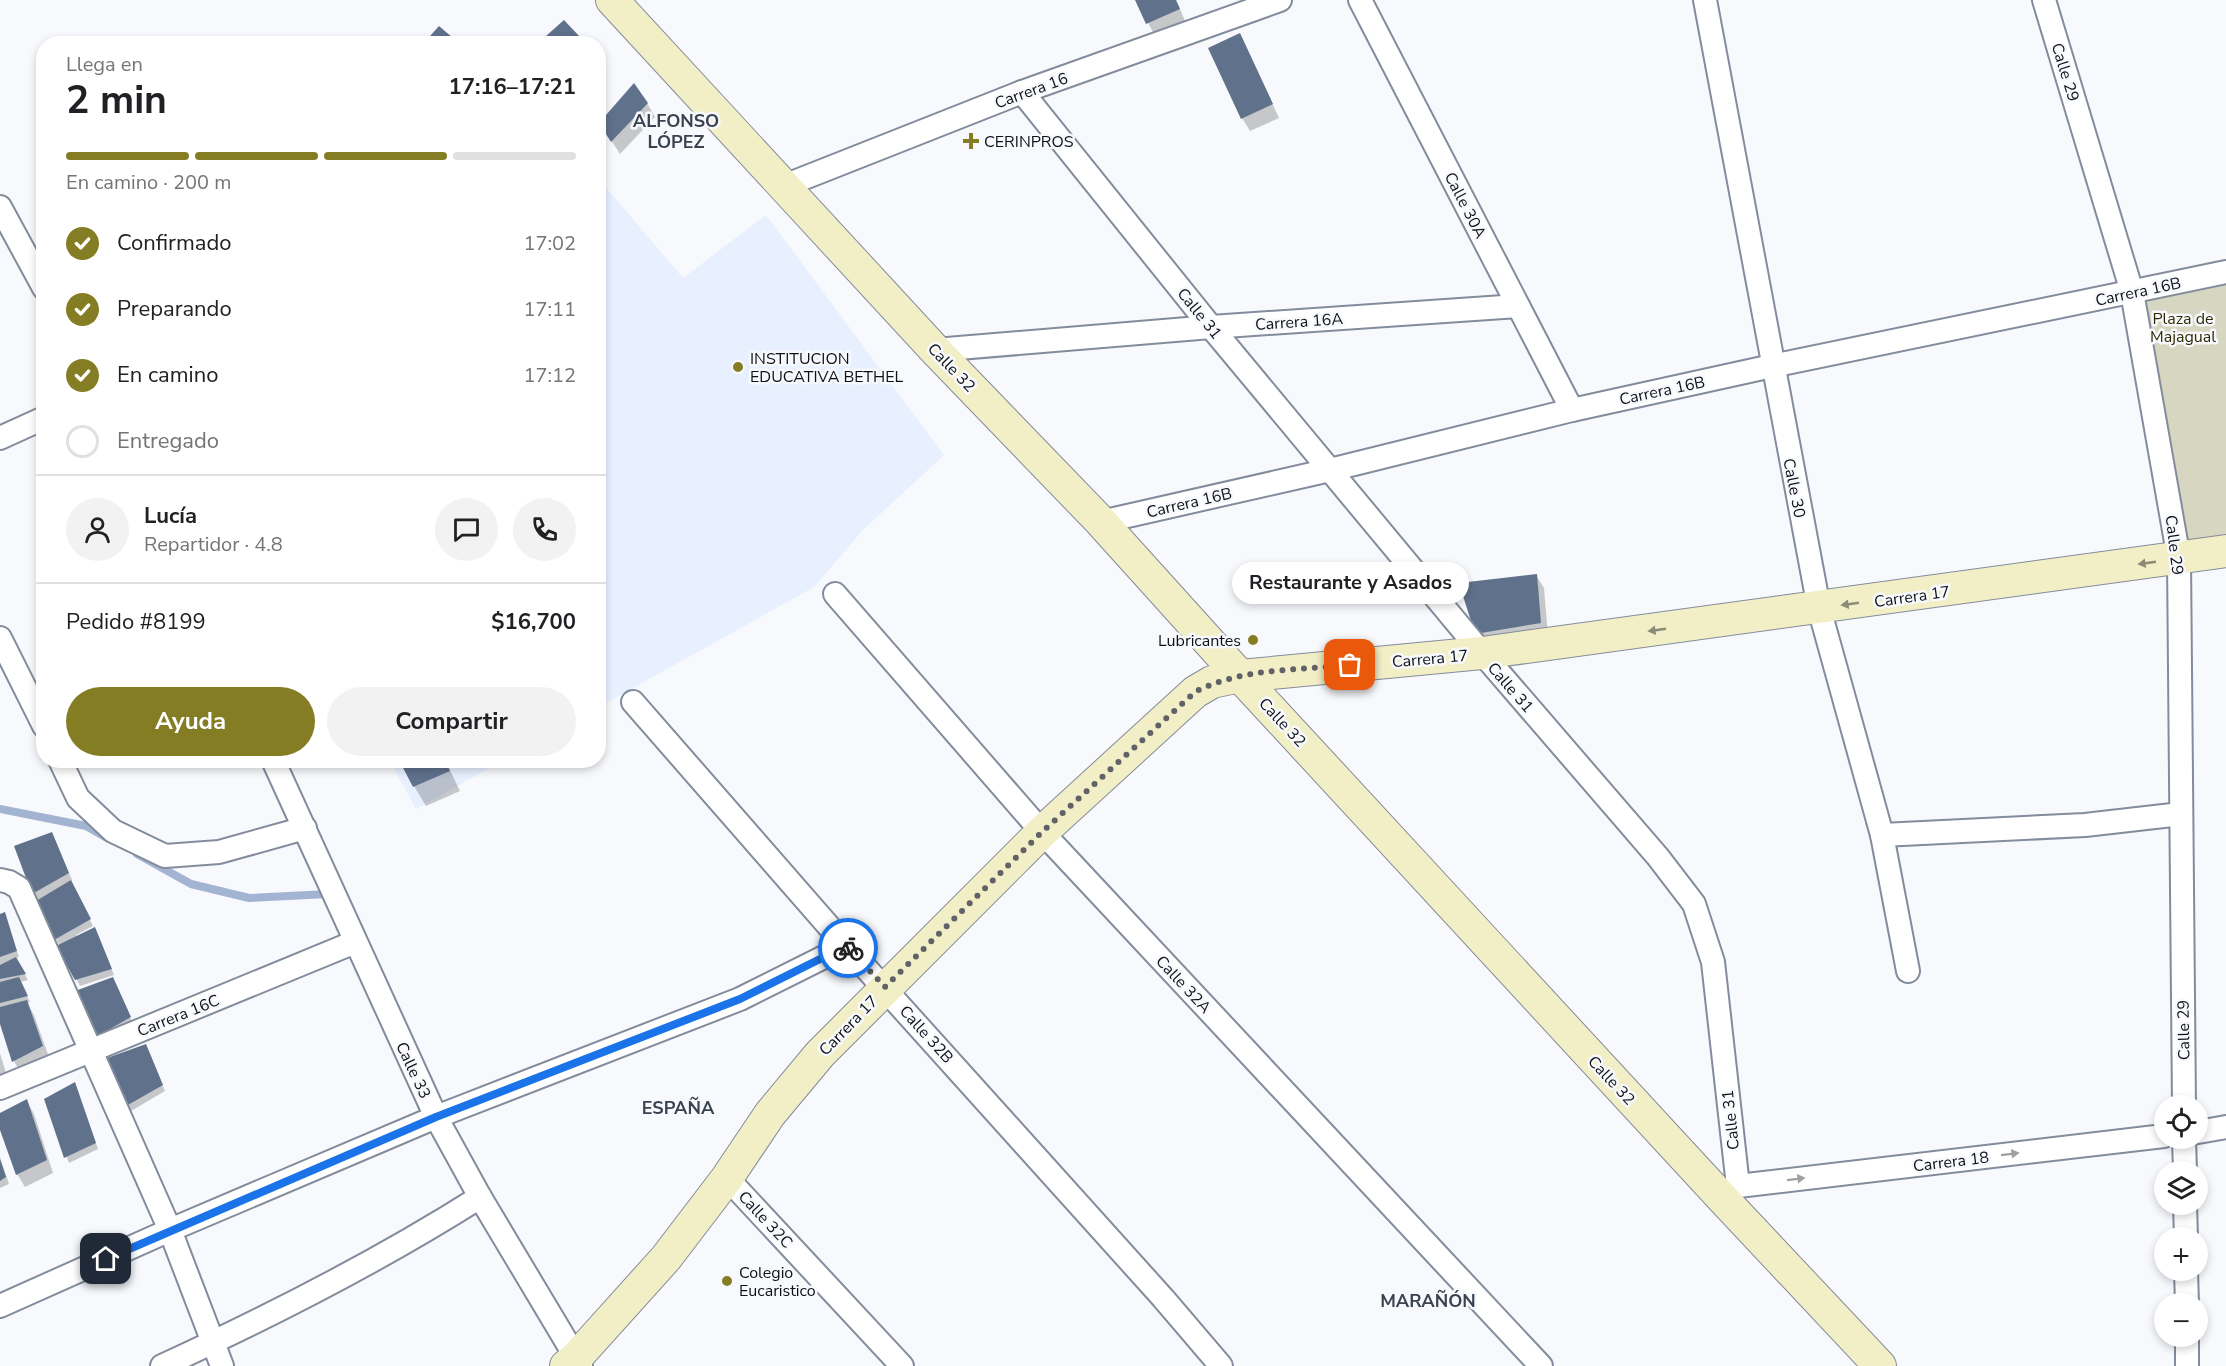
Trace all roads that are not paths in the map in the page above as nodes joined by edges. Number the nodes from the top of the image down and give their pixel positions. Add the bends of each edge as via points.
1 (612, 0) edge
2 (1281, 0) edge
3 (1360, 0) edge
4 (1705, 0) edge
5 (2044, 0) edge
6 (1022, 92) junction
7 (784, 186) junction
8 (0, 207) edge
9 (2226, 272) edge
10 (36, 273) edge
11 (2132, 292) junction
12 (1518, 306) junction
13 (1211, 327) junction
14 (935, 350) junction
15 (1772, 366) junction
16 (1572, 410) junction
17 (36, 422) edge
18 (0, 438) edge
19 (1330, 470) junction
20 (1101, 522) junction
21 (2226, 551) edge
22 (2179, 559) junction
23 (835, 594) dead end
24 (1819, 608) junction
25 (0, 638) edge
26 (1482, 653) junction
27 (1240, 676) junction
28 (10, 680) edge
29 (633, 702) dead end
30 (36, 715) edge
31 (64, 768) edge
32 (277, 768) edge
33 (2181, 814) junction
34 (305, 828) junction
35 (1042, 832) junction
36 (1882, 835) junction
37 (5, 881) edge
38 (355, 942) junction
39 (846, 946) junction
40 (1908, 971) dead end
41 (885, 987) junction
42 (90, 1051) junction
43 (0, 1088) edge
44 (2184, 1095) edge
45 (436, 1117) junction
46 (2226, 1127) edge
47 (2208, 1130) edge
48 (2154, 1137) edge
49 (727, 1178) junction
50 (1730, 1193) junction
51 (480, 1197) junction
52 (170, 1230) junction
53 (0, 1306) edge
54 (213, 1342) junction
55 (2187, 1347) edge
56 (574, 1363) edge
57 (162, 1366) edge
58 (222, 1366) edge
59 (902, 1366) edge
60 (1221, 1366) edge
61 (1541, 1366) edge
62 (1880, 1366) edge
63 (2187, 1366) edge

1 - 7 main road, Calle 32
2 - 6 street, Carrera 16
3 - 12 street, Calle 30A
4 - 15 street, Calle 30
5 - 11 street, Calle 29
6 - 7 street, Carrera 16
6 - 13 street, Calle 31
7 - 14 main road, Calle 32
8 - 10 street
9 - 11 street, Carrera 16B
11 - 15 street, Carrera 16B
11 - 22 street, Calle 29
12 - 13 street, Carrera 16A
12 - 16 street, Calle 30A
13 - 14 street, Carrera 16A
13 - 19 street, Calle 31
14 - 20 main road, Calle 32
15 - 16 street, Carrera 16B
15 - 24 street, Calle 30
16 - 19 street, Carrera 16B
17 - 18 street
19 - 20 street, Carrera 16B
19 - 26 street, Calle 31
20 - 27 main road, Calle 32
21 - 22 main road, Carrera 17
22 -> 24 main road, Carrera 17
22 - 33 street, Calle 29
23 - 35 street, Calle 32A
24 -> 26 main road, Carrera 17
24 - 36 street, Calle 30
25 - 28 street
26 - 27 main road, Carrera 17
26 - 50 street, Calle 31 via 1694,904 1713,962
27 - 35 main road, Carrera 17 via 1212,682 1195,692
27 - 50 main road, Calle 32
28 - 30 street
29 - 39 street, Calle 32B
31 - 34 street via 78,798 113,831 165,856 219,852
32 - 34 street, Calle 33
33 - 36 street via 2085,825
33 - 44 street, Calle 29
34 - 38 street, Calle 33
35 - 41 main road, Carrera 17
35 - 61 street, Calle 32A
36 - 40 street, Calle 30
37 - 42 street via 20,888
38 - 42 street, Carrera 16C
38 - 45 street, Calle 33
39 - 41 street, Calle 32B
39 - 45 street via 740,999
41 - 49 main road, Carrera 17 via 820,1054 770,1114
41 - 60 street, Calle 32B
42 - 43 street, Carrera 16C
42 - 52 street
45 - 51 street, Calle 33
45 - 52 street
46 - 47 street
50 -> 48 street, Carrera 18
49 - 56 main road, Carrera 17 via 666,1258
49 - 59 street, Calle 32C
50 - 62 main road, Calle 32
51 - 54 street via 416,1238
51 - 56 street, Calle 33
52 - 53 street
52 - 54 street
54 - 57 street
54 - 58 street
55 - 63 street

